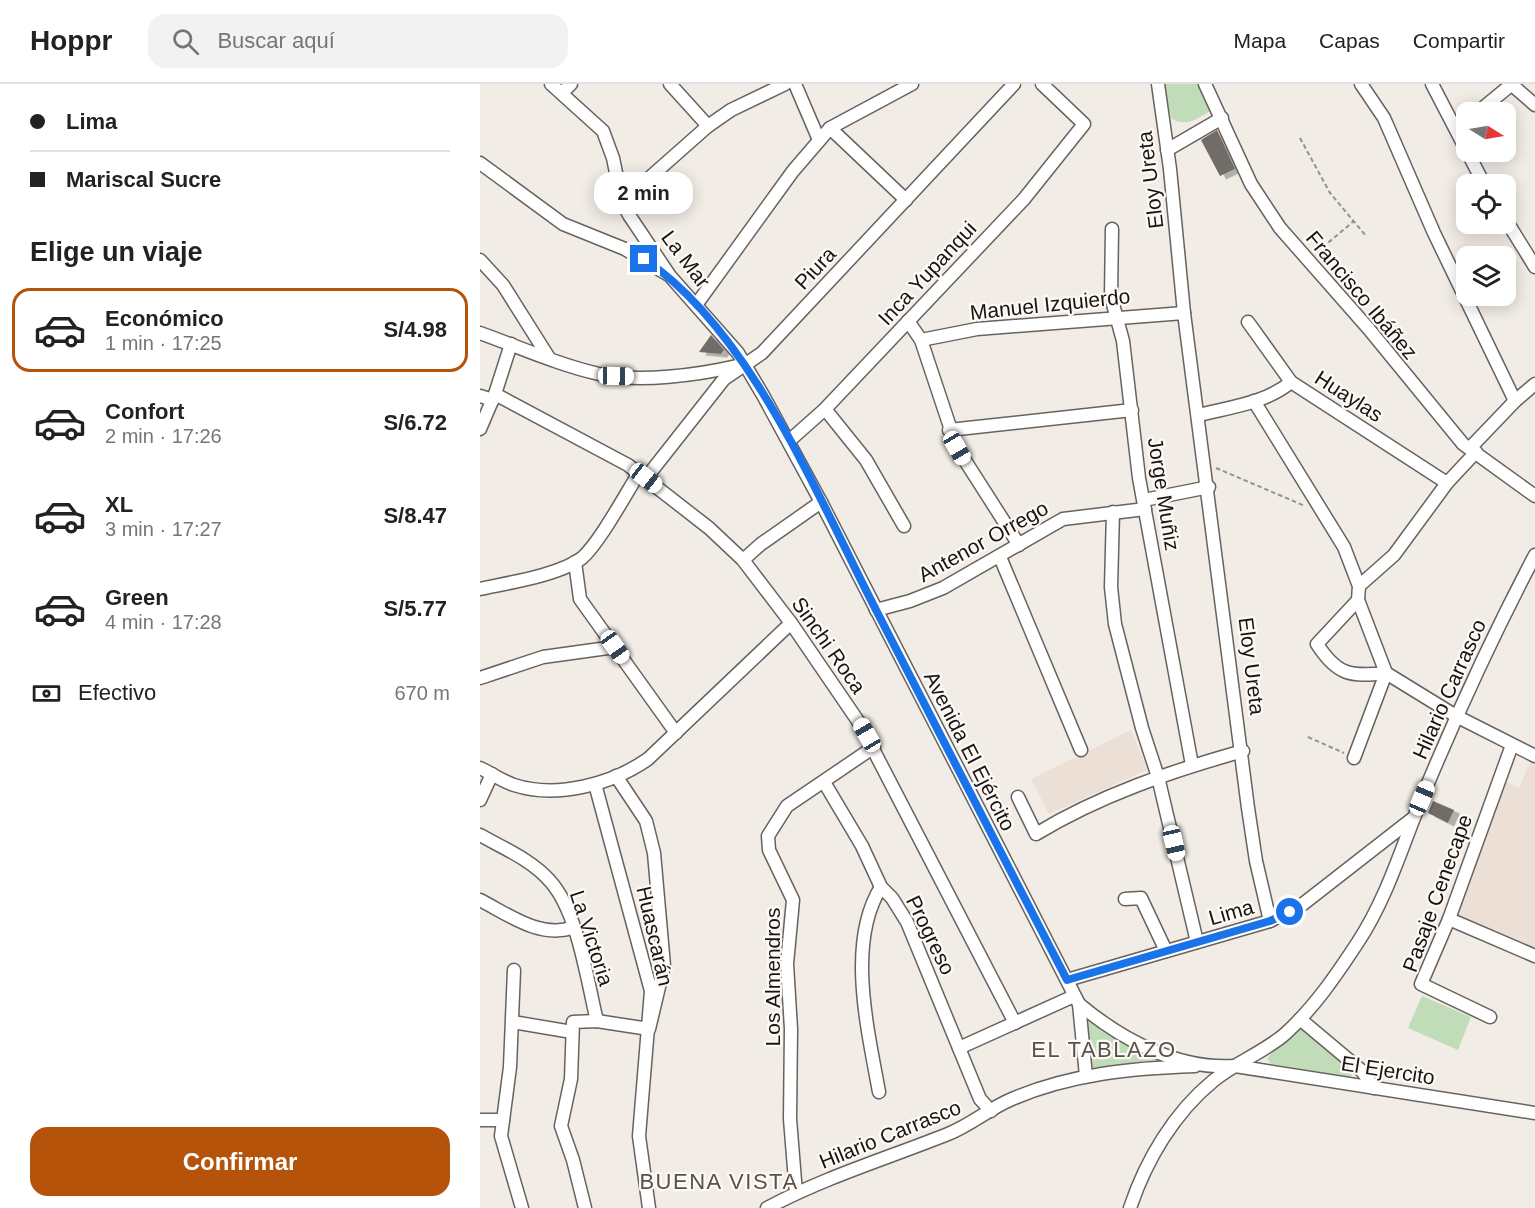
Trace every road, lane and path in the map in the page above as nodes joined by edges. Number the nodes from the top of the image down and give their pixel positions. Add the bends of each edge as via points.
1 (551, 84) edge
2 (670, 84) edge
3 (785, 84) edge
4 (795, 84) edge
5 (912, 84) edge
6 (1014, 84) edge
7 (1042, 84) edge
8 (1158, 84) edge
9 (1205, 84) edge
10 (1361, 84) edge
11 (1432, 84) edge
12 (1512, 84) edge
13 (566, 89) edge
14 (1490, 102) edge
15 (1535, 105) edge
16 (1222, 118) junction
17 (1454, 125) joint
18 (708, 126) junction
19 (830, 128) junction
20 (1300, 138) dead end
21 (819, 140) junction
22 (1167, 150) junction
23 (480, 163) edge
24 (1479, 174) edge
25 (906, 200) junction
26 (622, 202) junction
27 (1354, 221) junction
28 (1112, 229) dead end
29 (1515, 234) edge
30 (1366, 237) dead end
31 (480, 260) edge
32 (1308, 261) junction
33 (1535, 267) edge
34 (670, 276) junction
35 (696, 305) junction
36 (1184, 313) junction
37 (1116, 318) junction
38 (908, 321) junction
39 (1248, 322) dead end
40 (480, 333) edge
41 (921, 340) junction
42 (511, 344) junction
43 (549, 358) junction
44 (744, 364) junction
45 (1291, 382) junction
46 (1535, 384) edge
47 (480, 396) edge
48 (494, 397) junction
49 (1515, 400) junction
50 (1254, 401) junction
51 (825, 409) junction
52 (1132, 410) junction
53 (1199, 415) junction
54 (480, 429) edge
55 (949, 430) junction
56 (789, 441) junction
57 (1473, 450) junction
58 (1205, 463) junction
59 (642, 476) junction
60 (1447, 483) junction
61 (1209, 487) junction
62 (1535, 496) edge
63 (821, 502) junction
64 (1144, 504) junction
65 (1307, 507) dead end
66 (1113, 512) junction
67 (904, 526) dead end
68 (1019, 545) junction
69 (1535, 555) edge
70 (1000, 557) junction
71 (743, 560) junction
72 (575, 562) junction
73 (1359, 586) junction
74 (480, 589) edge
75 (1358, 600) junction
76 (876, 610) junction
77 (791, 623) junction
78 (615, 647) junction
79 (1386, 673) junction
80 (480, 678) edge
81 (1456, 716) junction
82 (676, 733) junction
83 (1308, 737) dead end
84 (1512, 745) junction
85 (874, 747) junction
86 (1081, 750) dead end
87 (1243, 751) junction
88 (1535, 756) edge
89 (1354, 758) joint
90 (1192, 765) junction
91 (480, 768) edge
92 (492, 774) junction
93 (616, 776) junction
94 (1158, 777) junction
95 (824, 782) junction
96 (595, 784) junction
97 (1018, 797) dead end
98 (480, 800) edge
99 (1413, 818) junction
100 (480, 835) edge
101 (881, 887) junction
102 (1125, 899) dead end
103 (480, 900) edge
104 (1449, 919) junction
105 (1270, 921) junction
106 (572, 928) junction
107 (1197, 942) junction
108 (1166, 951) junction
109 (1535, 956) edge
110 (514, 970) dead end
111 (1067, 980) junction
112 (1077, 1000) junction
113 (1490, 1017) dead end
114 (1300, 1019) junction
115 (597, 1021) junction
116 (513, 1022) junction
117 (1014, 1023) junction
118 (573, 1027) junction
119 (649, 1029) junction
120 (959, 1048) junction
121 (1202, 1066) junction
122 (1235, 1066) junction
123 (1086, 1076) junction
124 (1374, 1088) junction
125 (879, 1092) dead end
126 (991, 1111) junction
127 (1535, 1113) edge
128 (480, 1120) edge
129 (503, 1120) junction
130 (796, 1193) junction
131 (522, 1208) edge
132 (585, 1208) edge
133 (649, 1208) edge
134 (767, 1208) edge
135 (1130, 1208) edge

1 - 13 street, La Mar
2 - 18 street
3 - 18 street via 731,110
4 - 21 street
5 - 19 street
6 - 25 street, Piura
7 - 38 street, Inca Yupanqui via 1084,124 1024,199
8 - 22 street, Eloy Ureta
9 - 16 street, Francisco Ibáñez
10 - 49 street via 1384,118 1434,233
11 - 17 street
12 - 14 street
12 - 15 street
13 - 26 street, La Mar via 603,131
16 - 22 street
16 - 32 street, Francisco Ibáñez via 1251,184
17 - 24 street
18 - 26 street
19 - 21 street
19 - 25 street
20 - 27 path via 1330,193
21 - 35 street
22 - 36 street, Eloy Ureta
23 - 34 street via 563,224 625,249
25 - 44 street, Piura via 762,353
26 - 34 street, La Mar
27 - 30 path
27 - 32 path
28 - 37 street, Jorge Muñiz via 1112,297
29 - 33 street
31 - 43 street via 503,285
32 - 57 street, Francisco Ibáñez via 1463,444
34 - 35 street, La Mar
35 - 44 street, La Mar
36 - 37 street, Manuel Izquierdo
36 - 53 street, Eloy Ureta
37 - 41 street, Manuel Izquierdo via 977,329
37 - 52 street, Jorge Muñiz
38 - 41 street
38 - 51 street, Inca Yupanqui
39 - 45 street, Huaylas
40 - 42 street
41 - 55 street
42 - 43 street
42 - 48 street
43 - 44 street via 616,376 711,372
44 - 56 street, Avenida El Ejército
44 - 59 street, Piura via 724,378
45 - 50 street via 1279,392
45 - 60 street, Huaylas
46 - 49 street
47 - 48 street, Sinchi Roca
48 - 54 street
48 - 59 street, Sinchi Roca via 611,455
49 - 57 street
50 - 53 street
50 - 73 street via 1325,514
51 - 56 street, Inca Yupanqui
51 - 67 street via 866,459
52 - 55 street
52 - 64 street, Jorge Muñiz
53 - 58 street, Eloy Ureta
55 - 68 street via 973,476
56 - 63 street, Avenida El Ejército
57 - 60 street
57 - 62 street, Francisco Ibáñez
58 - 61 street, Eloy Ureta
58 - 65 path
59 - 71 street, Sinchi Roca
59 - 72 street, Piura via 591,547
60 - 73 street via 1394,555
61 - 64 street, Antenor Orrego
61 - 87 street, Eloy Ureta
63 - 71 street
63 - 76 street, Avenida El Ejército
64 - 66 street, Antenor Orrego
64 - 90 street, Jorge Muñiz
66 - 68 street, Antenor Orrego via 1063,519
66 - 94 street via 1111,587 1115,624
68 - 70 street, Antenor Orrego
69 - 81 street, Hilario Carrasco
70 - 76 street, Antenor Orrego via 943,588
70 - 86 street
71 - 77 street, Sinchi Roca
72 - 74 street, Piura
72 - 78 street via 580,599
73 - 75 street
75 - 79 street
75 - 79 street via 1317,644 1338,669 1362,676
76 - 111 street, Avenida El Ejército
77 - 82 street
77 - 85 street, Sinchi Roca
78 - 80 street via 543,657
78 - 82 street
79 - 81 street
79 - 89 street
81 - 84 street
81 - 99 street, Hilario Carrasco
82 - 93 street via 632,771
83 - 89 path
84 - 88 street
84 - 104 street, Pasaje Cenecape
85 - 95 street, Los Almendros
85 - 117 street, Sinchi Roca
87 - 90 street
87 - 105 street, Eloy Ureta via 1256,861
90 - 94 street
91 - 92 street
92 - 96 street via 530,788 555,790
92 - 98 street
93 - 96 street
93 - 119 street via 646,821 654,853 664,966
94 - 97 street via 1036,834
94 - 107 street
95 - 101 street, Progreso
95 - 130 street, Los Almendros via 788,806 768,836 769,850 793,900 787,964 790,1119
96 - 119 street, Huascarán via 651,991
99 - 105 street, Lima via 1303,904
99 - 114 street, Hilario Carrasco via 1388,885 1360,939
100 - 106 street, La Victoria via 525,861 551,882
101 - 120 street, Progreso via 907,922
101 - 125 street via 871,903 864,940 865,1013
102 - 108 street via 1141,898
103 - 106 street via 531,926 551,932
104 - 109 street
104 - 113 street, Pasaje Cenecape via 1421,984
105 - 107 street, Lima
106 - 115 street, La Victoria
107 - 108 street, Lima
108 - 111 street, Lima
110 - 116 street
111 - 112 street, Avenida El Ejército
112 - 117 street
112 - 121 street, Avenida El Ejército via 1103,1023 1134,1042
112 - 123 street
114 - 122 street, Hilario Carrasco via 1264,1050
114 - 124 street via 1362,1071
115 - 118 street
115 - 119 street
116 - 118 street
116 - 129 street
117 - 120 street
118 - 132 street via 571,1079 561,1126
119 - 133 street, Huascarán via 639,1136
120 - 126 street, Progreso via 980,1099
121 - 122 street, Avenida El Ejército
121 - 123 street, Hilario Carrasco
122 - 124 street, El Ejercito
122 - 135 street, Hilario Carrasco via 1214,1080 1175,1121 1147,1164
123 - 126 street, Hilario Carrasco via 1028,1093
124 - 127 street, El Ejercito
126 - 130 street, Hilario Carrasco via 951,1133
128 - 129 street
129 - 131 street via 503,1150
130 - 134 street, Hilario Carrasco

